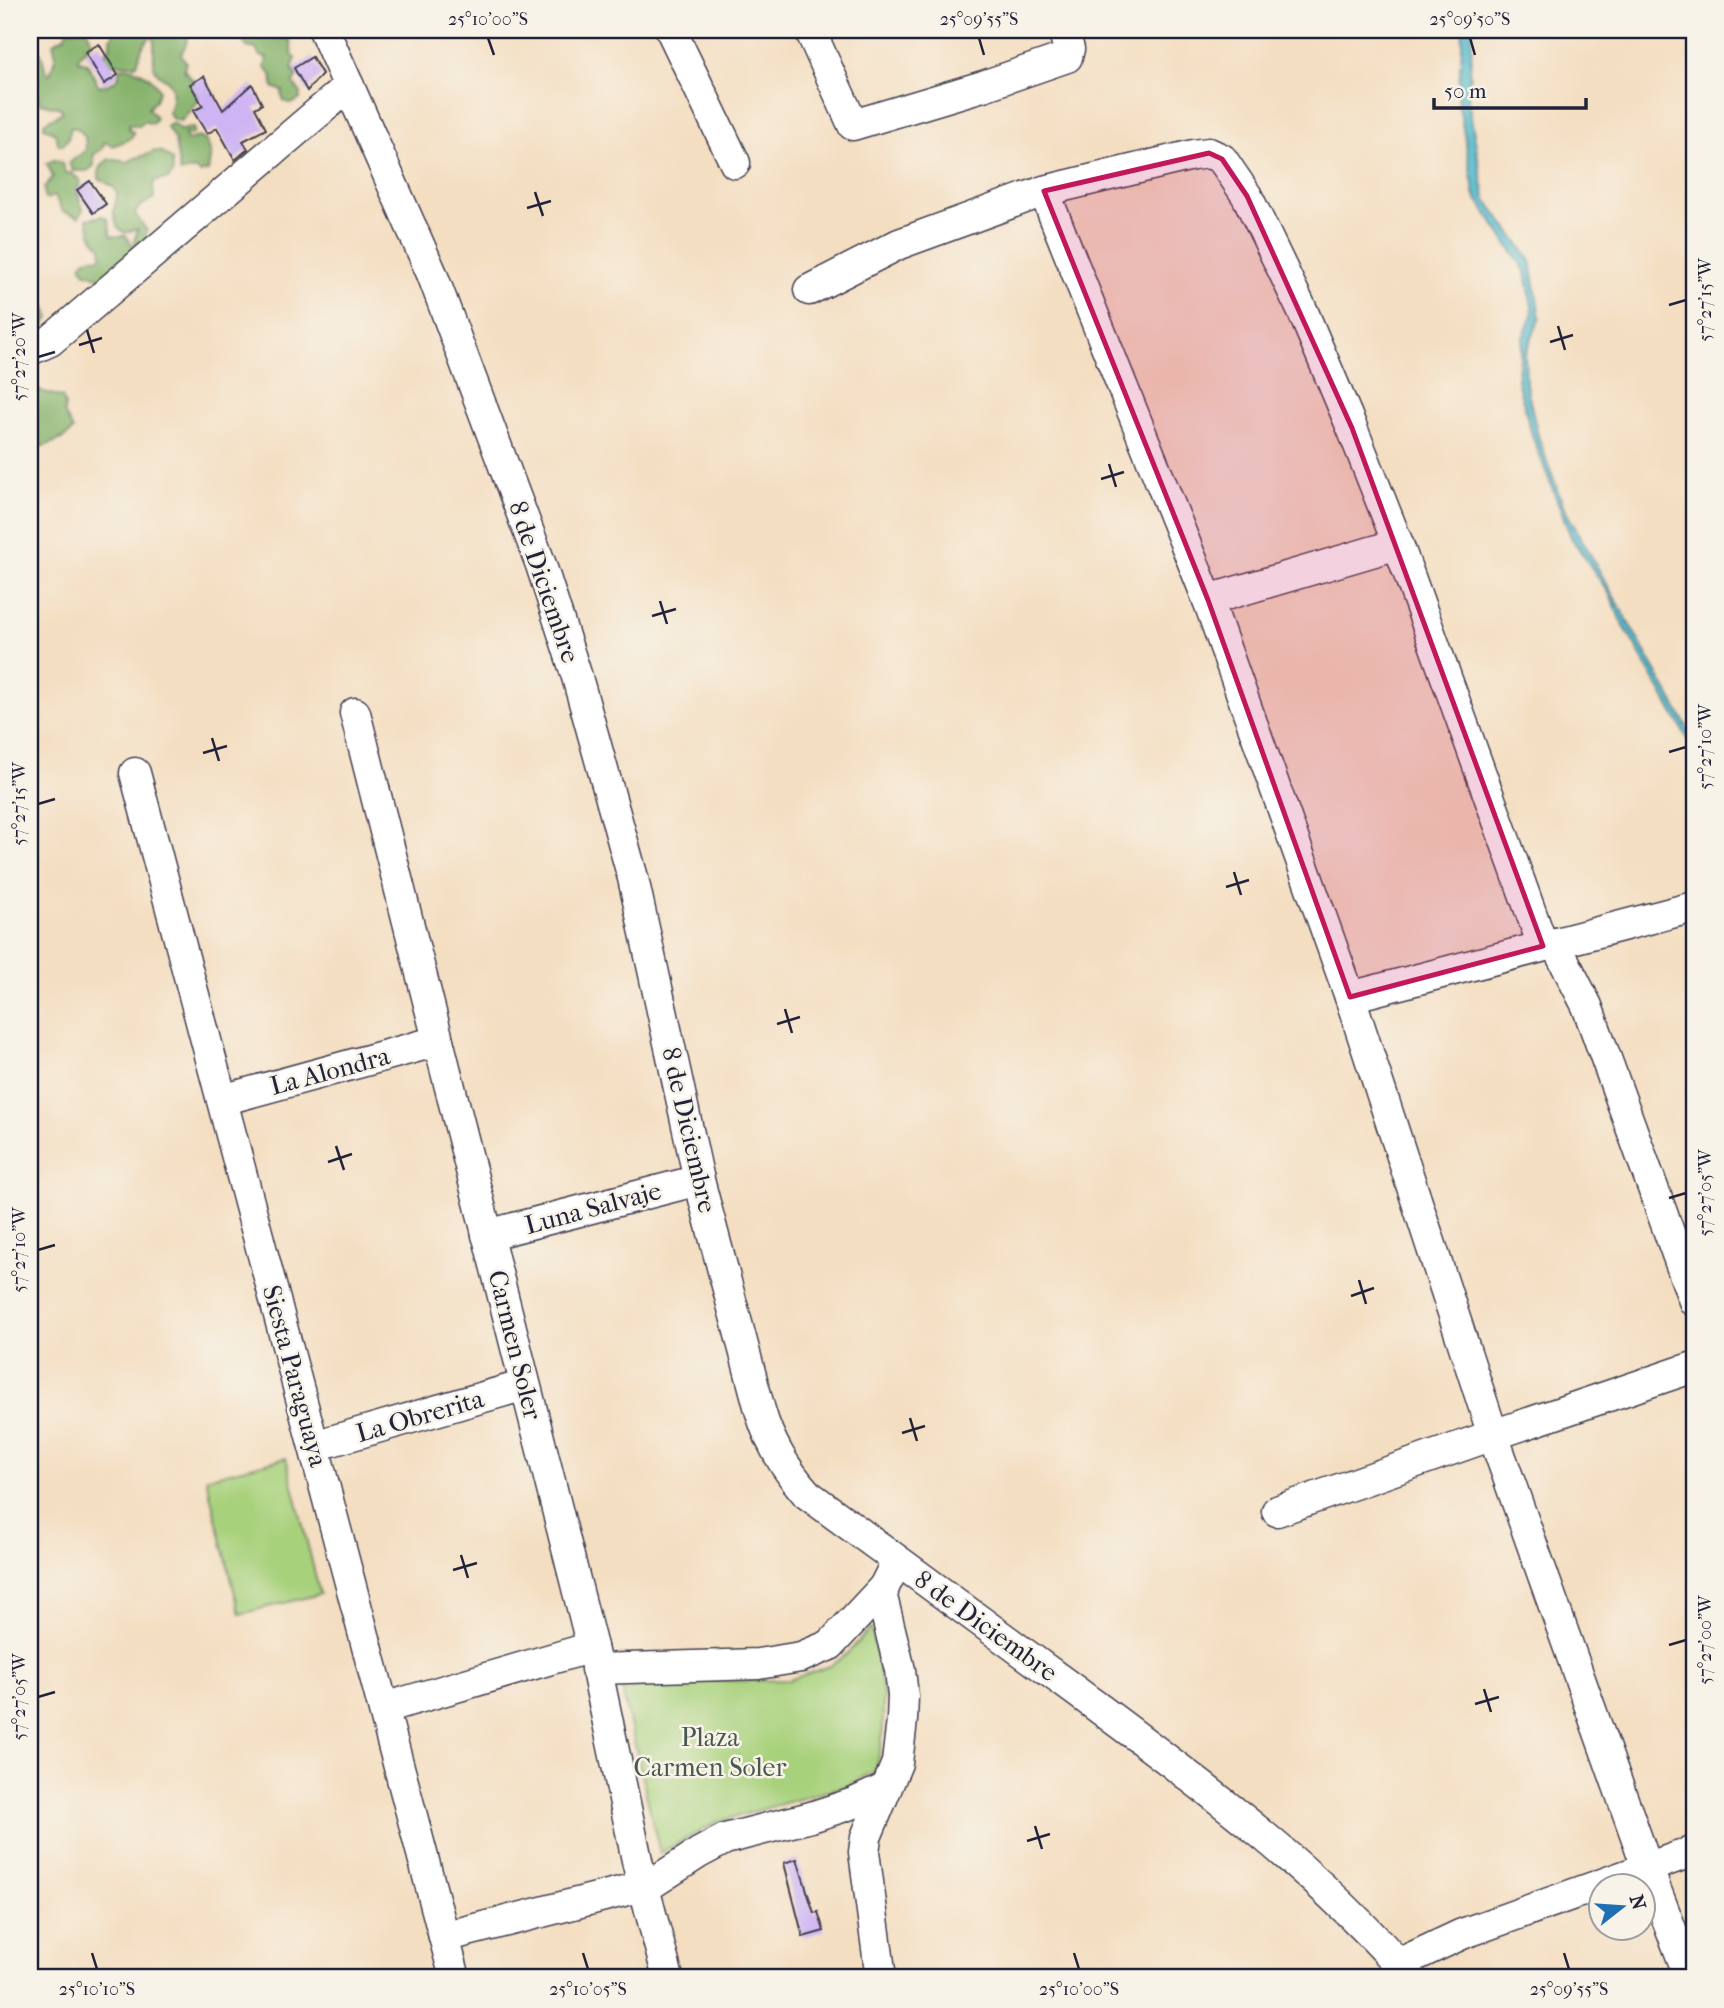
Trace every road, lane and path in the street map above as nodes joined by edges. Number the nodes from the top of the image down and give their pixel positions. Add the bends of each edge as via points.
1 (324, 30) edge
2 (671, 30) edge
3 (810, 30) edge
4 (1063, 30) edge
5 (349, 86) junction
6 (734, 163) dead end
7 (1044, 191) junction
8 (809, 290) dead end
9 (30, 350) edge
10 (1398, 544) junction
11 (1208, 600) junction
12 (355, 713) dead end
13 (135, 773) dead end
14 (1694, 907) edge
15 (1549, 945) junction
16 (1350, 997) junction
17 (438, 1041) junction
18 (222, 1100) junction
19 (699, 1180) junction
20 (487, 1236) junction
21 (1694, 1301) edge
22 (1694, 1367) edge
23 (525, 1385) junction
24 (1493, 1434) junction
25 (314, 1446) junction
26 (1277, 1511) dead end
27 (890, 1574) junction
28 (594, 1658) junction
29 (384, 1708) junction
30 (886, 1788) junction
31 (1694, 1851) edge
32 (1647, 1867) junction
33 (644, 1886) junction
34 (444, 1937) junction
35 (1405, 1971) edge
36 (456, 1978) edge
37 (668, 1978) edge
38 (881, 1978) edge
39 (1690, 1978) edge

1 - 5 street, 8 de Diciembre
2 - 6 street
3 - 4 street via 853,125 1066,57 1069,49
5 - 9 street via 50,341
5 - 19 street, 8 de Diciembre via 462,350 577,677 633,878
7 - 8 street via 899,244
7 - 10 street via 1193,155 1209,153 1222,159 1247,196 1303,312
7 - 11 street
10 - 11 street
10 - 15 street
11 - 16 street
12 - 17 street, Carmen Soler
13 - 18 street, Siesta Paraguaya
14 - 15 street
15 - 16 street
15 - 21 street via 1587,1006
16 - 24 street
17 - 18 street, La Alondra
17 - 20 street, Carmen Soler
18 - 25 street, Siesta Paraguaya
19 - 20 street, Luna Salvaje
19 - 27 street, 8 de Diciembre via 766,1432 792,1476
20 - 23 street, Carmen Soler
22 - 24 street
23 - 25 street, La Obrerita
23 - 28 street, Carmen Soler
24 - 26 street
24 - 32 street
25 - 29 street, Siesta Paraguaya
27 - 28 street via 830,1645 801,1657 758,1664
27 - 30 street via 883,1606 903,1696 897,1763
27 - 35 street, 8 de Diciembre via 1153,1748 1328,1892
28 - 29 street
28 - 33 street, Carmen Soler
29 - 34 street, Siesta Paraguaya
30 - 33 street via 822,1813 725,1839
30 - 38 street via 864,1852
31 - 32 street
32 - 35 street via 1462,1934
32 - 39 street
33 - 34 street
33 - 37 street, Carmen Soler
34 - 36 street, Siesta Paraguaya

